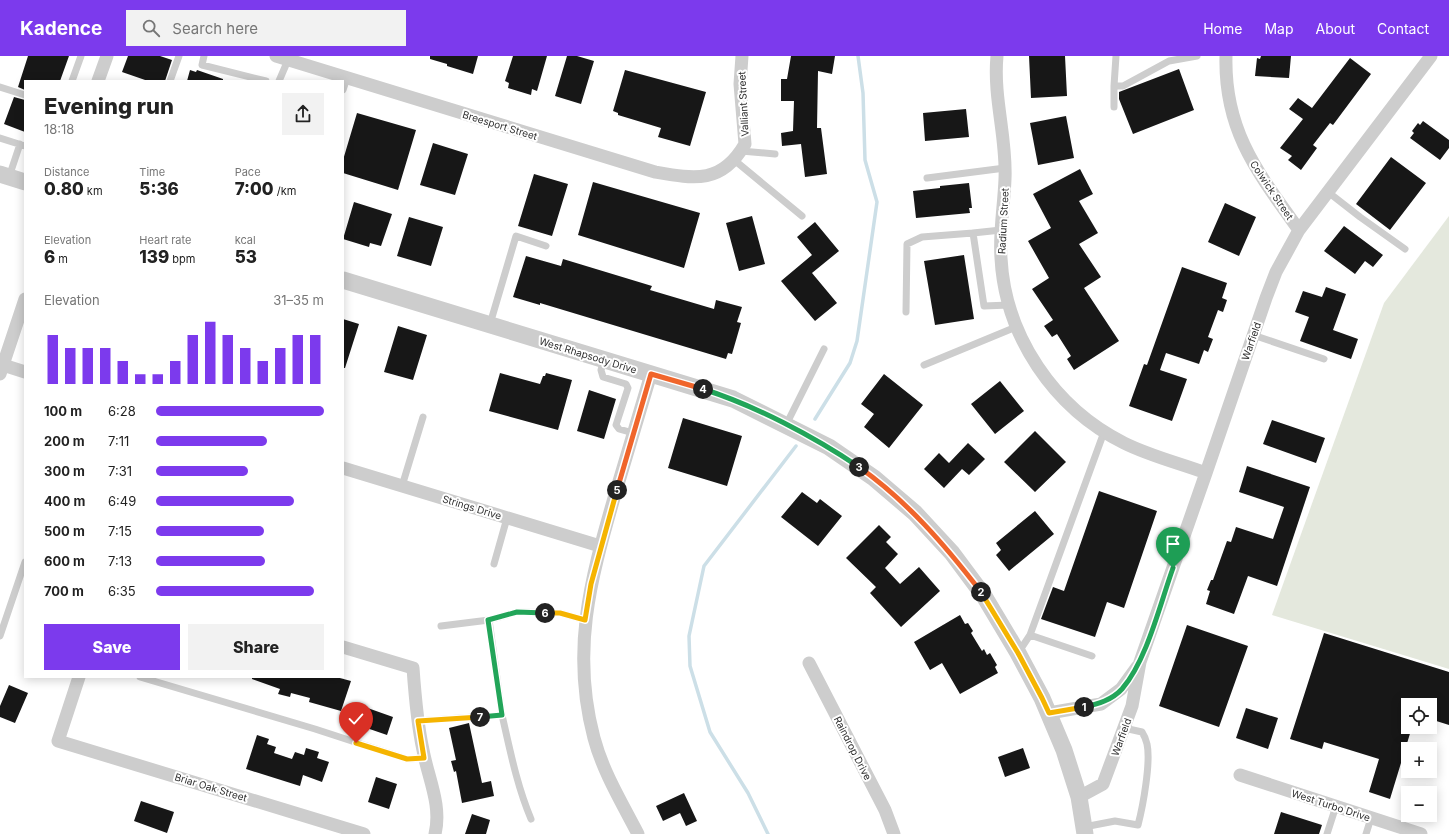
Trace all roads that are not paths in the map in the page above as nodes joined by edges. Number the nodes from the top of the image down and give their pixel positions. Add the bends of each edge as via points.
1 (81, 56) edge
2 (107, 56) edge
3 (179, 56) edge
4 (204, 56) edge
5 (741, 56) edge
6 (997, 56) edge
7 (1116, 56) edge
8 (1197, 56) edge
9 (1226, 56) edge
10 (1431, 56) edge
11 (282, 58) edge
12 (72, 80) edge
13 (98, 80) edge
14 (170, 80) edge
15 (262, 80) edge
16 (279, 80) edge
17 (335, 80) edge
18 (345, 84) edge
19 (1114, 86) junction
20 (0, 87) edge
21 (24, 95) edge
22 (1114, 107) dead end
23 (0, 138) edge
24 (23, 145) edge
25 (775, 154) dead end
26 (733, 160) junction
27 (1005, 168) junction
28 (11, 178) edge
29 (927, 178) dead end
30 (1328, 192) junction
31 (802, 216) dead end
32 (1001, 230) junction
33 (1299, 230) junction
34 (973, 232) junction
35 (546, 246) dead end
36 (1405, 249) dead end
37 (344, 280) edge
38 (24, 302) edge
39 (1008, 305) junction
40 (906, 312) dead end
41 (490, 324) junction
42 (1016, 326) junction
43 (1253, 334) junction
44 (824, 349) dead end
45 (1324, 359) dead end
46 (604, 360) junction
47 (924, 365) dead end
48 (2, 370) edge
49 (24, 372) edge
50 (651, 374) junction
51 (423, 417) dead end
52 (786, 425) junction
53 (1104, 432) junction
54 (633, 433) junction
55 (344, 468) edge
56 (1206, 473) junction
57 (402, 486) junction
58 (507, 518) junction
59 (600, 546) junction
60 (494, 564) dead end
61 (24, 565) edge
62 (488, 620) junction
63 (585, 620) junction
64 (441, 626) dead end
65 (1030, 635) junction
66 (0, 636) edge
67 (344, 647) edge
68 (1018, 653) junction
69 (1092, 656) dead end
70 (1140, 662) junction
71 (809, 663) dead end
72 (79, 678) edge
73 (143, 678) edge
74 (1049, 713) junction
75 (502, 715) junction
76 (418, 721) junction
77 (1124, 728) junction
78 (424, 758) junction
79 (1240, 775) dead end
80 (1079, 797) junction
81 (1336, 806) junction
82 (1371, 818) junction
83 (531, 819) dead end
84 (1084, 831) edge
85 (364, 834) edge
86 (434, 834) edge
87 (638, 834) edge
88 (894, 834) edge
89 (1327, 834) edge
90 (1366, 834) edge
91 (1421, 834) edge

1 - 12 lane
2 - 13 street
3 - 14 lane
4 - 15 lane via 202,65
5 - 26 street, Valliant Street via 740,84 745,144
6 - 27 street, Radium Street via 996,91
7 - 19 lane
8 - 19 lane via 1169,61 1123,86
9 - 33 street, Colwick Street via 1228,94 1240,137 1260,175
10 - 30 street, Warfield
11 - 16 lane
11 - 17 street, Breesport Street
18 - 26 street, Breesport Street via 656,172 692,177 705,176
19 - 22 lane
20 - 21 lane
23 - 24 lane
24 - 28 lane
25 - 26 lane
26 - 31 lane
27 - 29 lane
27 - 32 street, Radium Street
30 - 33 street, Warfield
30 - 36 lane
32 - 34 lane
32 - 39 street, Radium Street via 1001,259
33 - 43 street, Warfield via 1276,272
34 - 39 lane via 984,306
34 - 40 lane via 922,236 907,244
35 - 41 lane via 516,236
37 - 41 street, West Rhapsody Drive
38 - 48 street
39 - 42 street, Radium Street
41 - 46 street, West Rhapsody Drive
42 - 47 lane
42 - 53 street, Radium Street via 1026,348 1052,386 1067,403
43 - 45 lane
43 - 56 street, Warfield
44 - 52 lane
46 - 50 street, West Rhapsody Drive
46 - 54 lane via 601,370 603,377 626,384 628,388 616,425 619,429
48 - 49 street
50 - 52 street, West Rhapsody Drive via 734,399
50 - 54 street
51 - 57 lane
52 - 68 street, West Rhapsody Drive via 829,447 874,478 915,513 952,553 984,596
53 - 56 street, Radium Street via 1146,452
53 - 65 lane
54 - 59 street
55 - 57 street, Strings Drive
56 - 70 street, Warfield
57 - 58 street, Strings Drive
58 - 59 street, Strings Drive
58 - 60 lane
59 - 63 street
61 - 66 lane
62 - 63 lane via 517,612 560,613
62 - 64 lane
62 - 75 lane
63 - 87 street via 583,675 594,739 604,769
65 - 68 lane
65 - 69 lane
67 - 76 street via 413,668
68 - 74 street, West Rhapsody Drive
70 - 74 street, Warfield via 1121,690 1101,704
70 - 77 street, Warfield via 1132,706
71 - 88 street, Raindrop Drive via 885,810
72 - 85 street, Briar Oak Street via 58,741
73 - 78 lane via 407,759
74 - 80 street, West Rhapsody Drive
75 - 76 lane
75 - 83 lane via 512,761
76 - 78 street
77 - 80 street, Warfield via 1104,784
77 - 84 lane via 1142,732 1147,744 1143,806 1138,825 1115,821
78 - 86 street via 436,803 437,826
79 - 81 street, West Turbo Drive
80 - 84 street, West Rhapsody Drive
81 - 82 street, West Turbo Drive
81 - 89 lane
82 - 90 lane
82 - 91 street, West Turbo Drive

